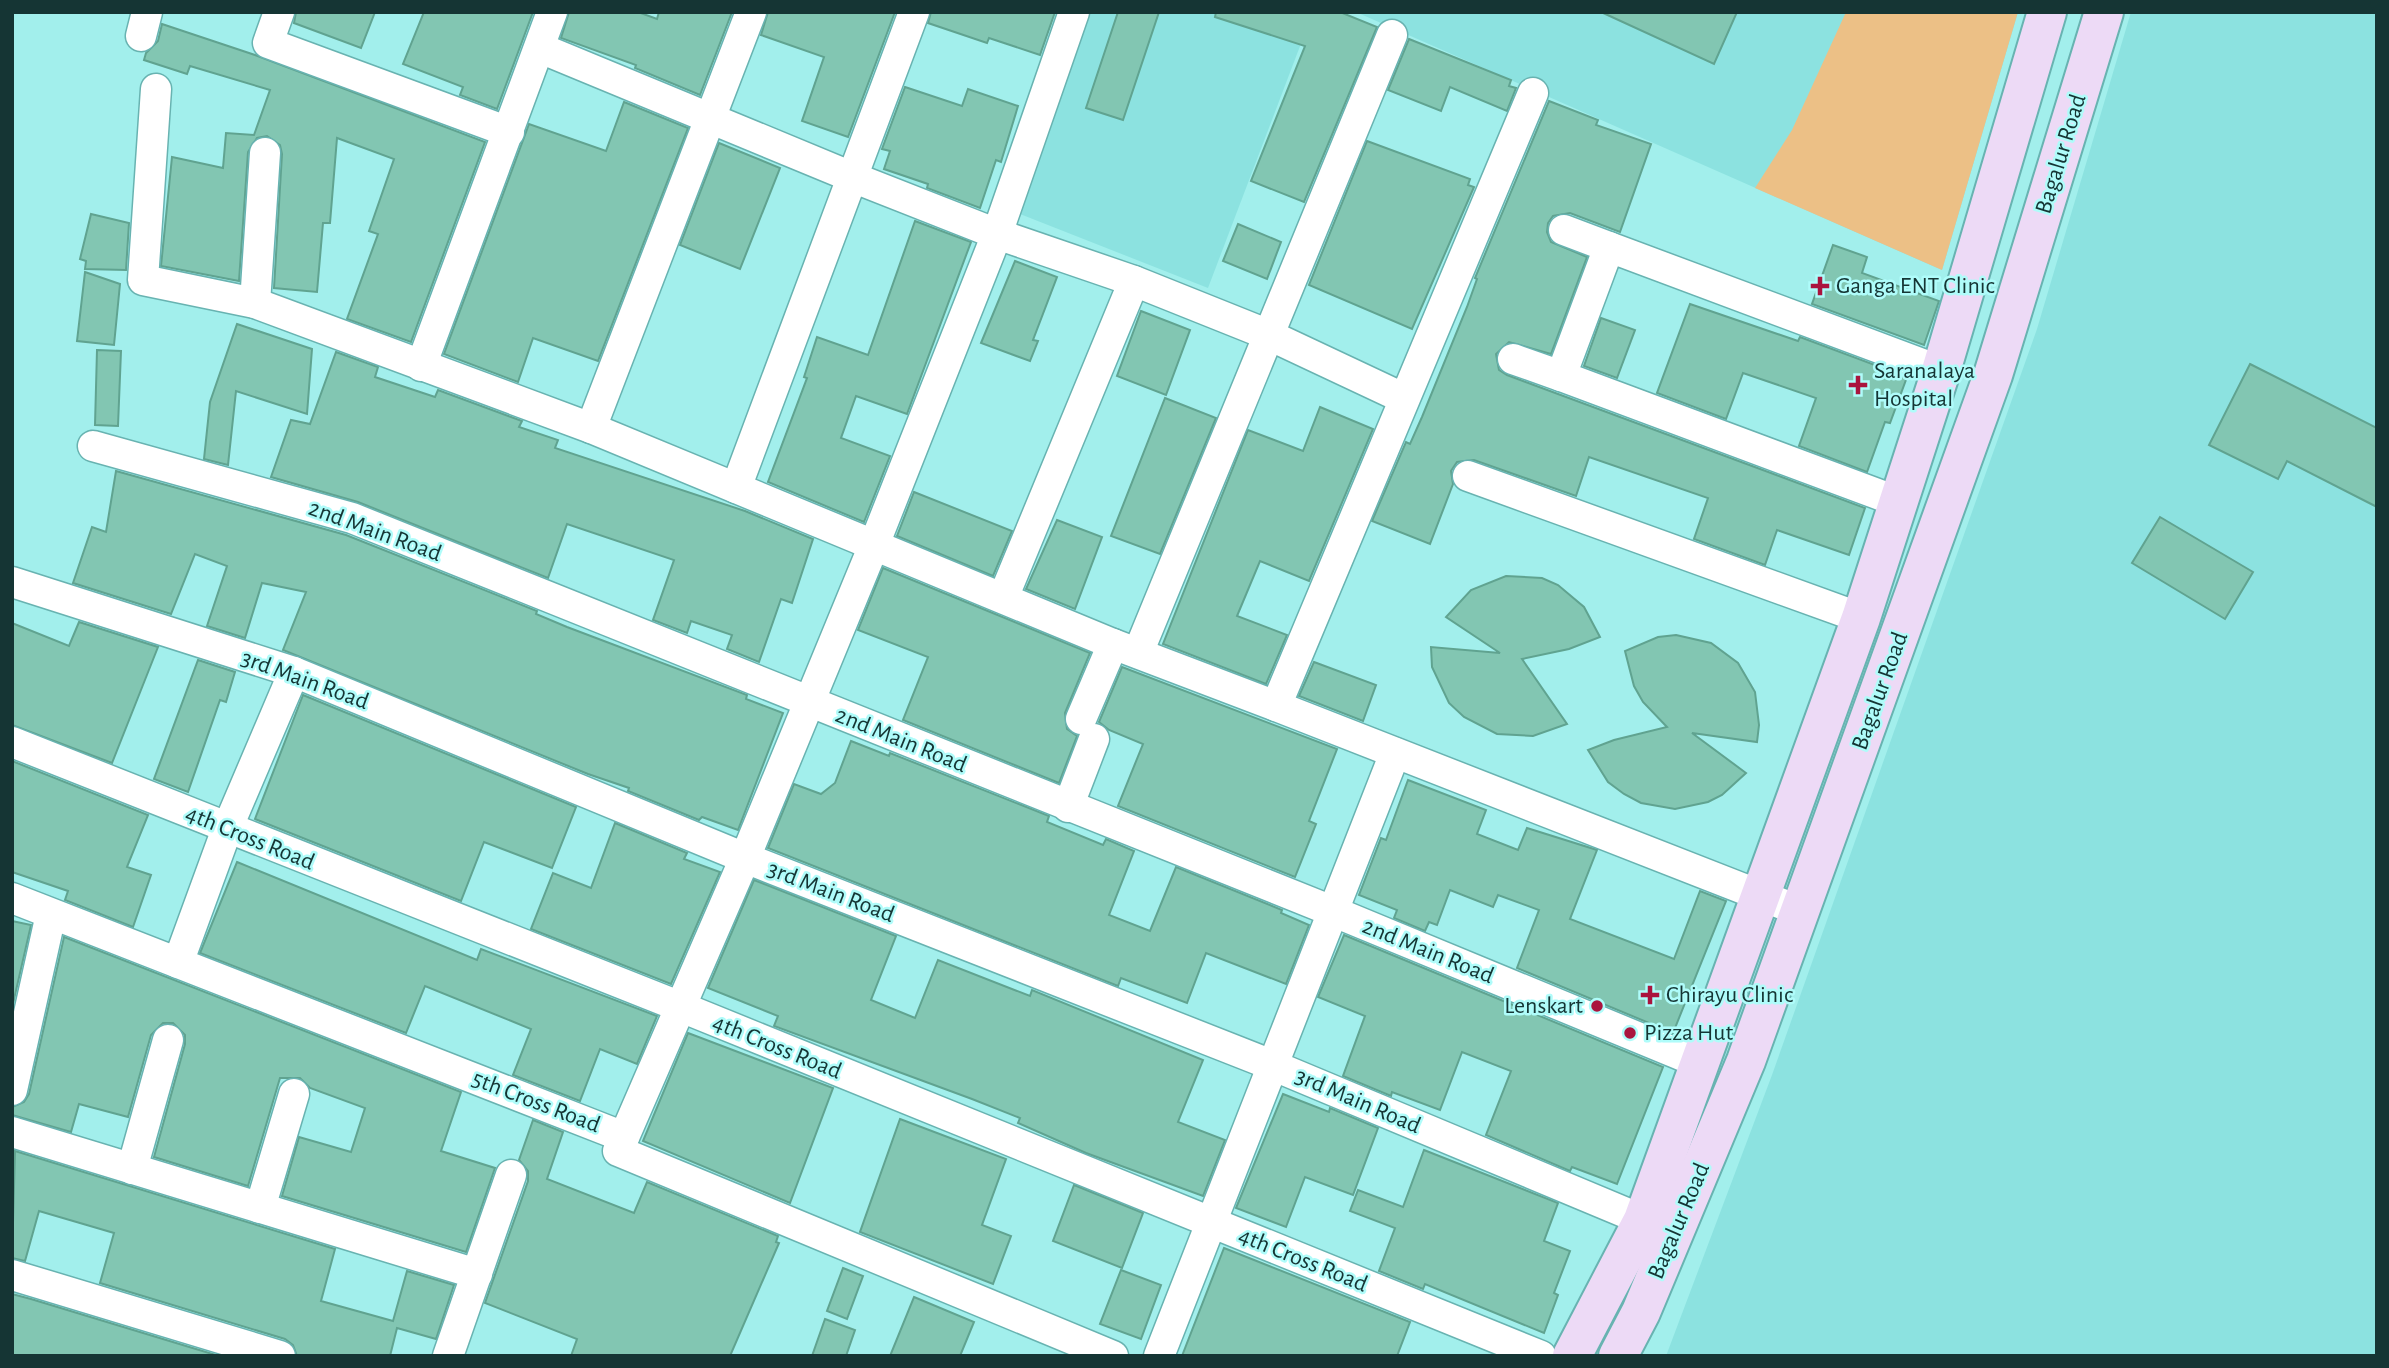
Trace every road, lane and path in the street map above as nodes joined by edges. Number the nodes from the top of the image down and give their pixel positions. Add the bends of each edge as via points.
1 (279, 12) edge
2 (552, 12) edge
3 (751, 12) edge
4 (914, 12) edge
5 (1074, 12) edge
6 (2046, 12) edge
7 (2104, 12) edge
8 (1392, 35) dead end
9 (540, 48) junction
10 (156, 89) dead end
11 (1533, 93) dead end
12 (711, 118) junction
13 (509, 132) junction
14 (265, 153) dead end
15 (852, 177) junction
16 (1564, 230) dead end
17 (997, 234) junction
18 (1609, 247) junction
19 (1134, 281) junction
20 (255, 303) junction
21 (1269, 335) junction
22 (1513, 359) dead end
23 (421, 366) junction
24 (1941, 371) junction
25 (1561, 376) junction
26 (1403, 398) junction
27 (591, 428) junction
28 (93, 446) dead end
29 (1468, 476) dead end
30 (736, 488) junction
31 (1899, 502) junction
32 (874, 545) junction
33 (12, 582) edge
34 (1003, 598) junction
35 (1861, 618) junction
36 (1125, 649) junction
37 (294, 672) junction
38 (808, 702) junction
39 (1276, 706) junction
40 (12, 742) edge
41 (1395, 753) junction
42 (1068, 807) junction
43 (227, 829) junction
44 (745, 858) junction
45 (1760, 896) junction
46 (12, 898) edge
47 (1332, 911) junction
48 (1800, 911) junction
49 (51, 914) junction
50 (178, 962) junction
51 (681, 1007) junction
52 (168, 1040) dead end
53 (1700, 1063) junction
54 (1272, 1065) junction
55 (12, 1090) edge
56 (294, 1094) dead end
57 (12, 1132) edge
58 (624, 1137) junction
59 (132, 1169) junction
60 (510, 1175) dead end
61 (260, 1208) junction
62 (1643, 1220) junction
63 (1211, 1223) junction
64 (12, 1275) edge
65 (477, 1275) junction
66 (280, 1356) edge
67 (448, 1356) edge
68 (1113, 1356) edge
69 (1159, 1356) edge
70 (1541, 1356) edge
71 (1572, 1356) edge
72 (1618, 1356) edge

1 - 13 street via 268,43
2 - 9 street
3 - 12 street
4 - 15 street
5 - 17 street
6 - 24 main road, Bagalur Road
7 - 48 main road, Bagalur Road via 1993,375
8 - 21 street
9 - 12 street
9 - 13 street
10 - 20 street via 142,280
11 - 26 street
12 - 15 street
12 - 27 street
13 - 23 street
14 - 20 street
15 - 17 street
15 - 30 street
16 - 18 street
17 - 19 street
17 - 32 street
18 - 24 street
18 - 25 street
19 - 21 street
19 - 34 street
20 - 23 street
21 - 26 street
21 - 36 street
22 - 25 street
23 - 27 street
24 - 31 main road, Bagalur Road
25 - 31 street
26 - 39 street
27 - 30 street
28 - 38 street, 2nd Main Road via 352,518
29 - 35 street
30 - 32 street
31 - 35 main road, Bagalur Road
32 - 34 street
32 - 38 street
33 - 37 street, 3rd Main Road
34 - 36 street
35 - 45 main road, Bagalur Road
36 - 39 street
36 - 42 street via 1087,729
37 - 43 street
37 - 44 street, 3rd Main Road
38 - 42 street, 2nd Main Road
38 - 44 street
39 - 41 street
40 - 43 street, 4th Cross Road
41 - 45 street
41 - 47 street
42 - 47 street, 2nd Main Road
43 - 50 street
43 - 51 street, 4th Cross Road
44 - 51 street
44 - 54 street, 3rd Main Road
45 - 48 street
45 - 53 main road, Bagalur Road
46 - 49 street, 5th Cross Road
47 - 53 street, 2nd Main Road
47 - 54 street
48 - 72 main road, Bagalur Road via 1746,1061 1641,1312
49 - 50 street, 5th Cross Road
49 - 55 street
50 - 58 street, 5th Cross Road
51 - 58 street
51 - 63 street, 4th Cross Road
52 - 59 street
53 - 62 main road, Bagalur Road
54 - 62 street, 3rd Main Road
54 - 63 street
56 - 61 street
57 - 59 street
58 - 68 street, 5th Cross Road via 618,1152
59 - 61 street
60 - 65 street
61 - 65 street
62 - 71 main road, Bagalur Road
63 - 69 street
63 - 70 street, 4th Cross Road
64 - 66 street
65 - 67 street

